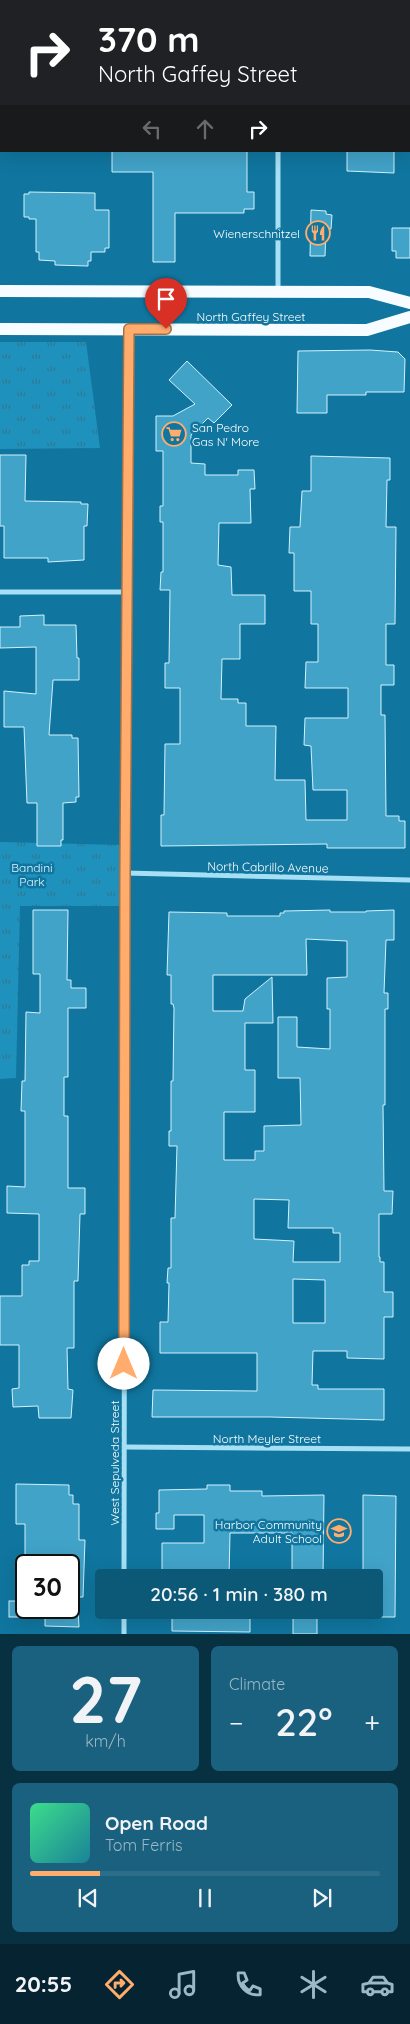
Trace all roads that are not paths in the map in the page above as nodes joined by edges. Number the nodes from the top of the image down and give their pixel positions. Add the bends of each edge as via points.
1 (278, 152) edge
2 (0, 290) edge
3 (278, 291) junction
4 (410, 303) edge
5 (410, 317) edge
6 (0, 328) edge
7 (129, 329) junction
8 (0, 592) edge
9 (127, 592) junction
10 (125, 873) junction
11 (410, 880) edge
12 (124, 1447) junction
13 (410, 1449) edge
14 (124, 1569) edge
15 (124, 1619) edge
16 (124, 1634) edge

1 - 3 street
2 - 3 main road, North Gaffey Street
3 - 4 main road, North Gaffey Street via 369,292
5 - 7 main road, North Gaffey Street via 367,330
6 - 7 main road, North Gaffey Street
7 - 9 street, West Sepulveda Street
8 - 9 street
9 - 10 street, West Sepulveda Street
10 - 11 street, North Cabrillo Avenue
10 - 12 street, West Sepulveda Street
12 - 13 street, North Meyler Street
12 - 14 street, West Sepulveda Street
15 - 16 street

